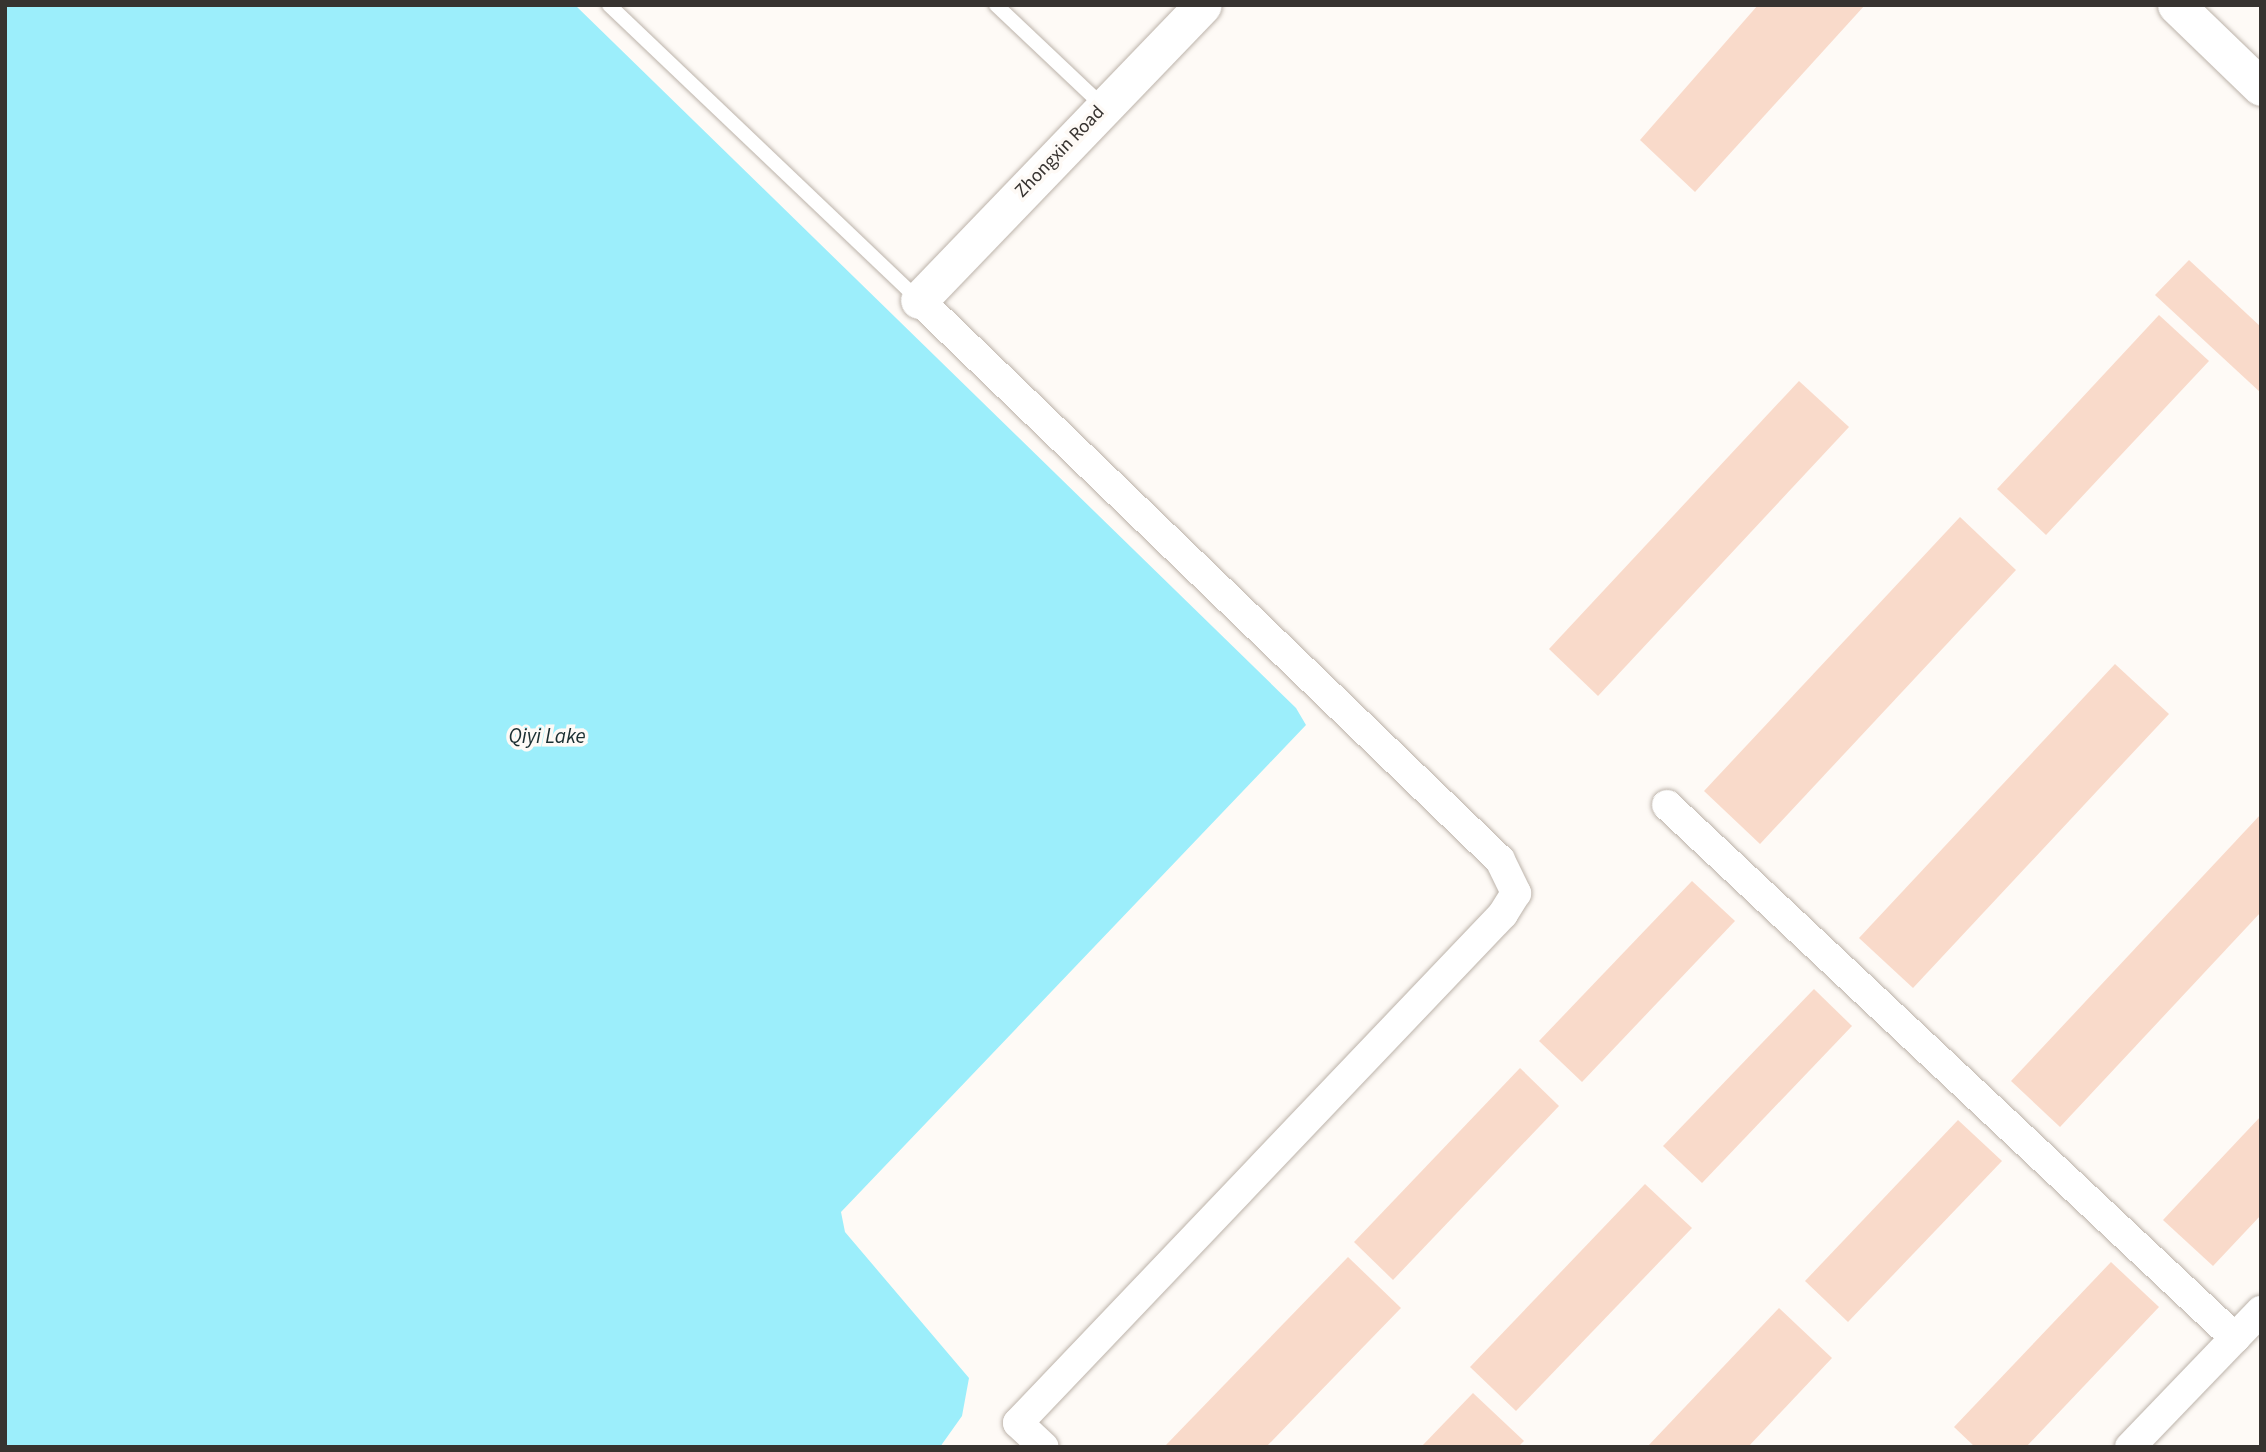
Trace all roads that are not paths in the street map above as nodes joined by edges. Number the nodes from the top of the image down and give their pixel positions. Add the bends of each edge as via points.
1 (608, 5) edge
2 (996, 5) edge
3 (1203, 5) edge
4 (2176, 5) edge
5 (2261, 87) edge
6 (1104, 107) junction
7 (919, 300) junction
8 (1667, 805) dead end
9 (2261, 1311) edge
10 (2235, 1338) junction
11 (1044, 1447) edge
12 (2130, 1447) edge

1 - 7 lane
2 - 6 lane
3 - 6 street, Zhongxin Road
4 - 5 street
6 - 7 street, Zhongxin Road
7 - 11 street via 1500,860 1516,893 1503,915 1018,1423
8 - 10 street
9 - 10 street
10 - 12 street

